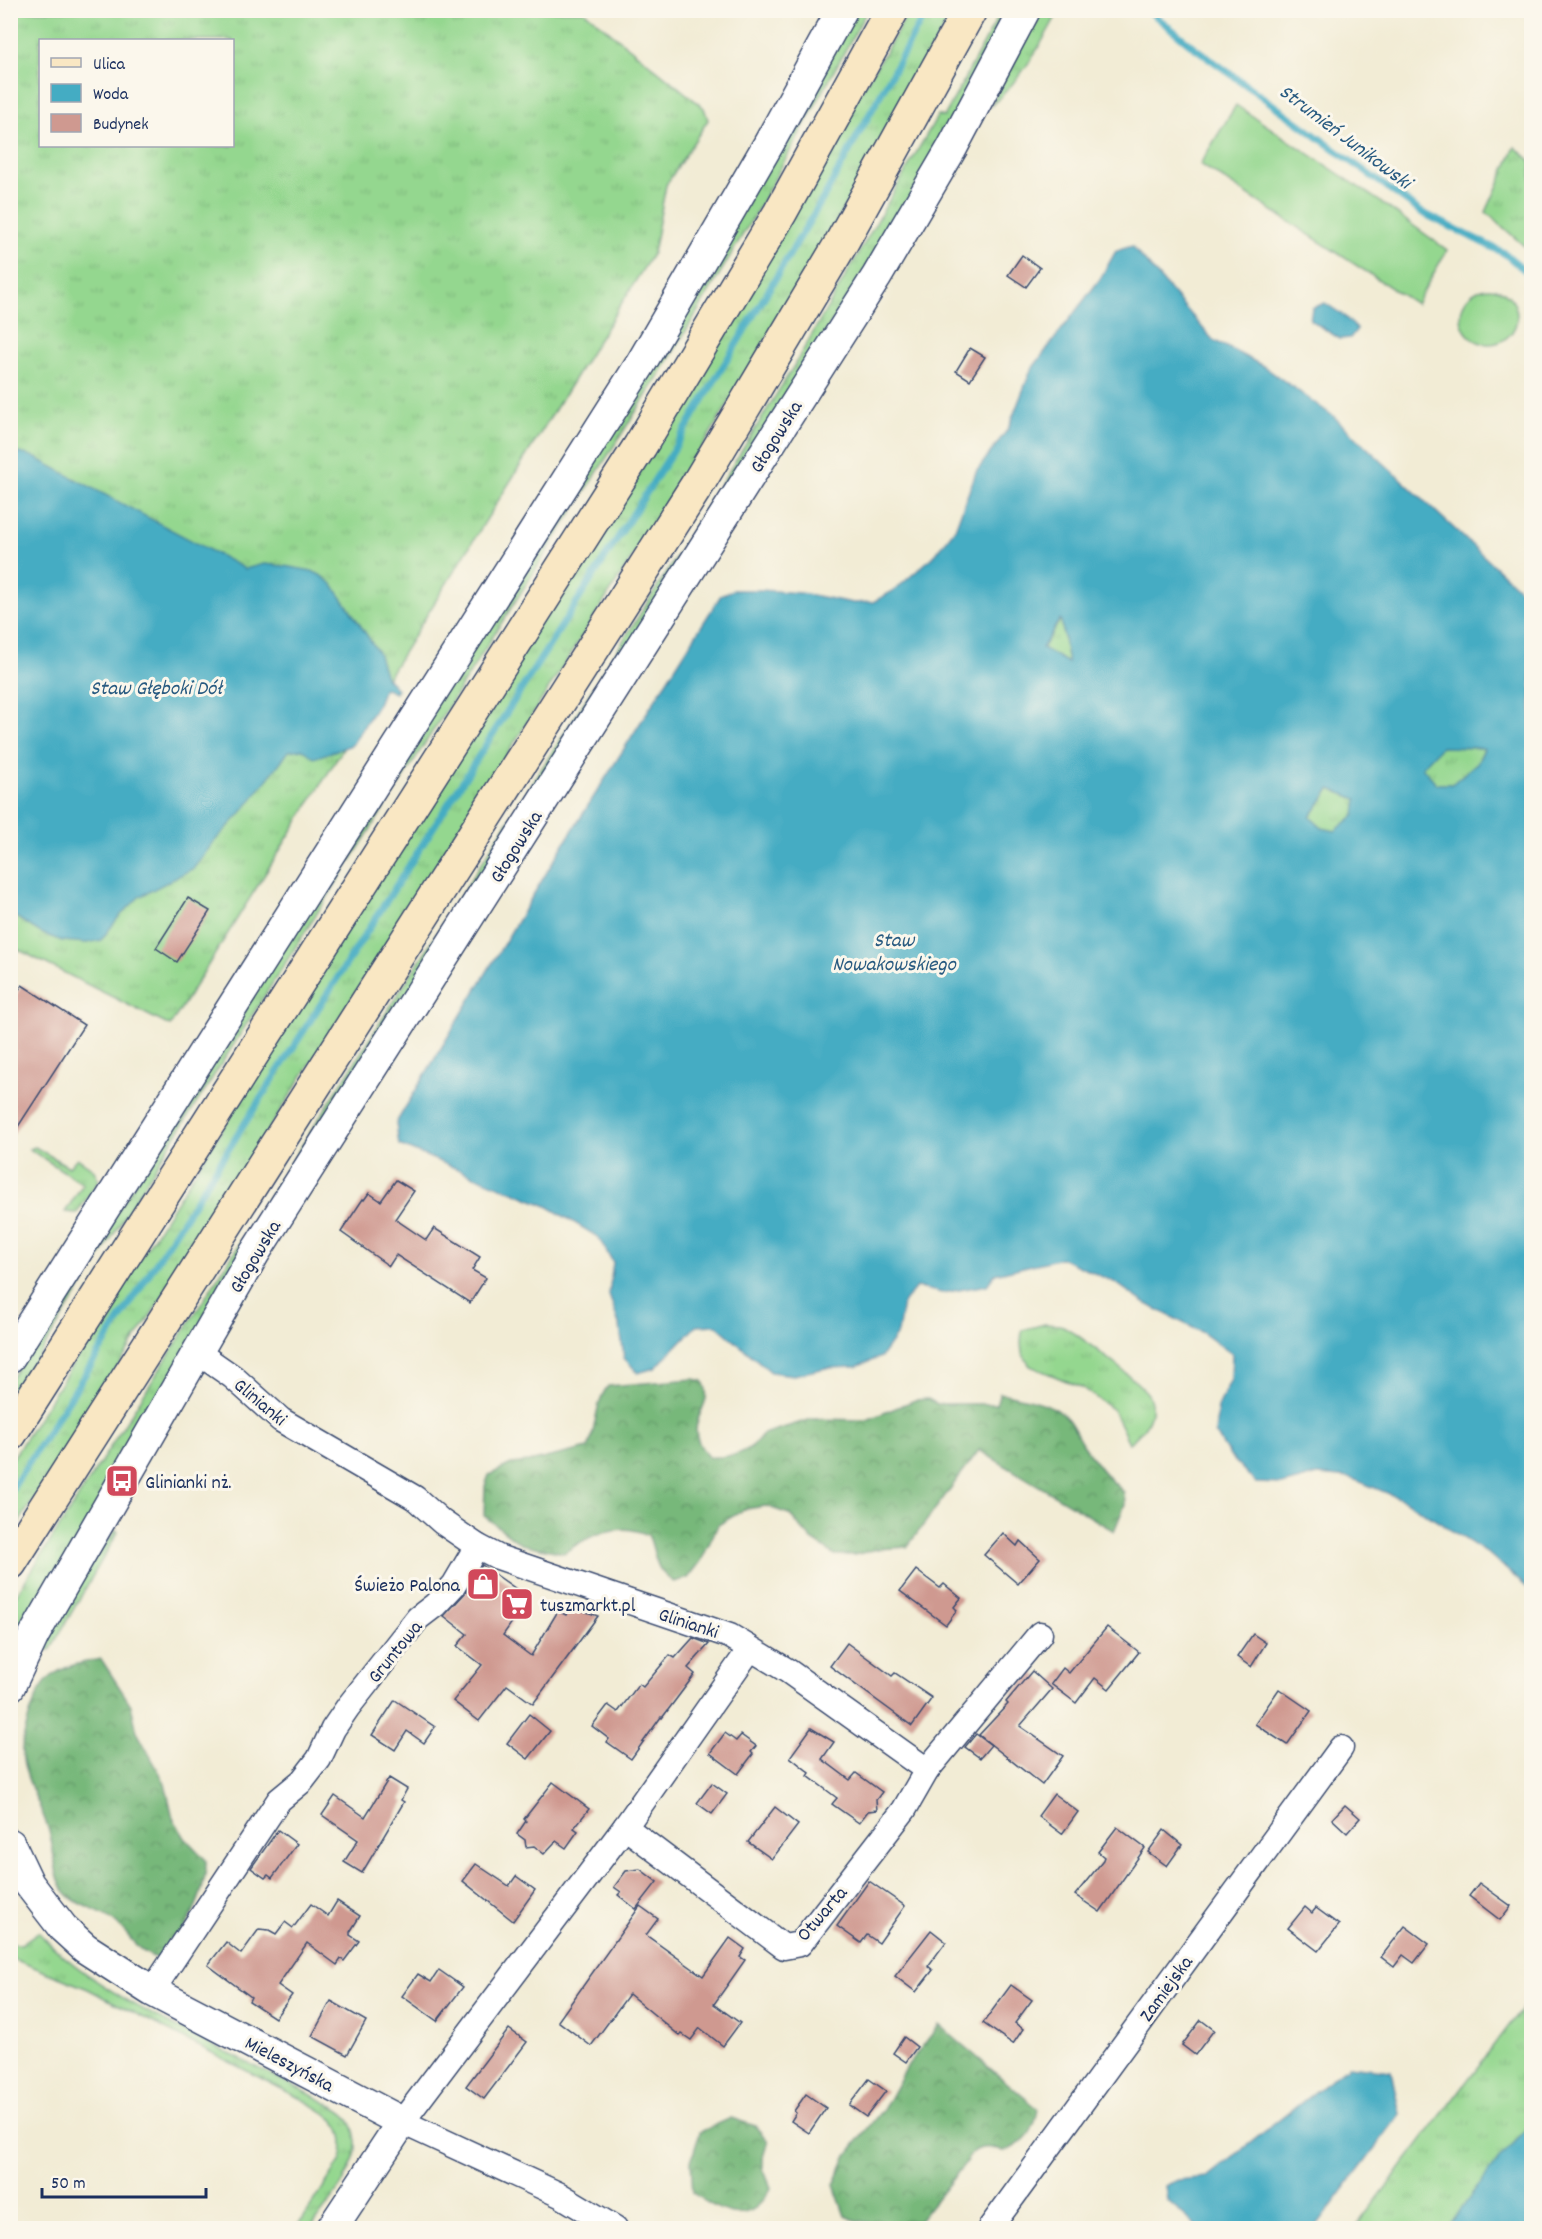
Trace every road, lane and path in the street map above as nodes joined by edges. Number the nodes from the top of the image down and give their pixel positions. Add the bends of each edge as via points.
1 (842, 10) edge
2 (892, 10) edge
3 (970, 10) edge
4 (1025, 10) edge
5 (196, 1352) junction
6 (10, 1357) edge
7 (10, 1434) edge
8 (477, 1546) junction
9 (10, 1563) edge
10 (1040, 1634) dead end
11 (750, 1649) junction
12 (11, 1685) edge
13 (1341, 1748) dead end
14 (927, 1770) junction
15 (625, 1827) junction
16 (10, 1844) edge
17 (152, 1991) junction
18 (402, 2122) junction
19 (332, 2229) edge
20 (615, 2229) edge
21 (990, 2229) edge

1 - 6 street via 640,365
2 - 7 main road via 780,213 640,446
3 - 9 main road, Głogowska via 839,247 699,482
4 - 5 street, Głogowska via 952,148 877,276 267,1234
5 - 8 street, Glinianki via 233,1377 281,1420 415,1498
5 - 12 street, Głogowska via 34,1635
8 - 11 street, Glinianki via 730,1636
8 - 17 street, Gruntowa via 454,1585 418,1618 348,1707 302,1781 279,1800
10 - 14 street
11 - 14 street, Glinianki via 788,1671
11 - 15 street
13 - 21 street, Zamiejska
14 - 15 street, Otwarta via 904,1810 800,1944 784,1947
15 - 18 street
16 - 17 street, Mieleszyńska via 29,1884 63,1928 85,1948
17 - 18 street, Mieleszyńska
18 - 19 street
18 - 20 street, Mieleszyńska via 560,2195

